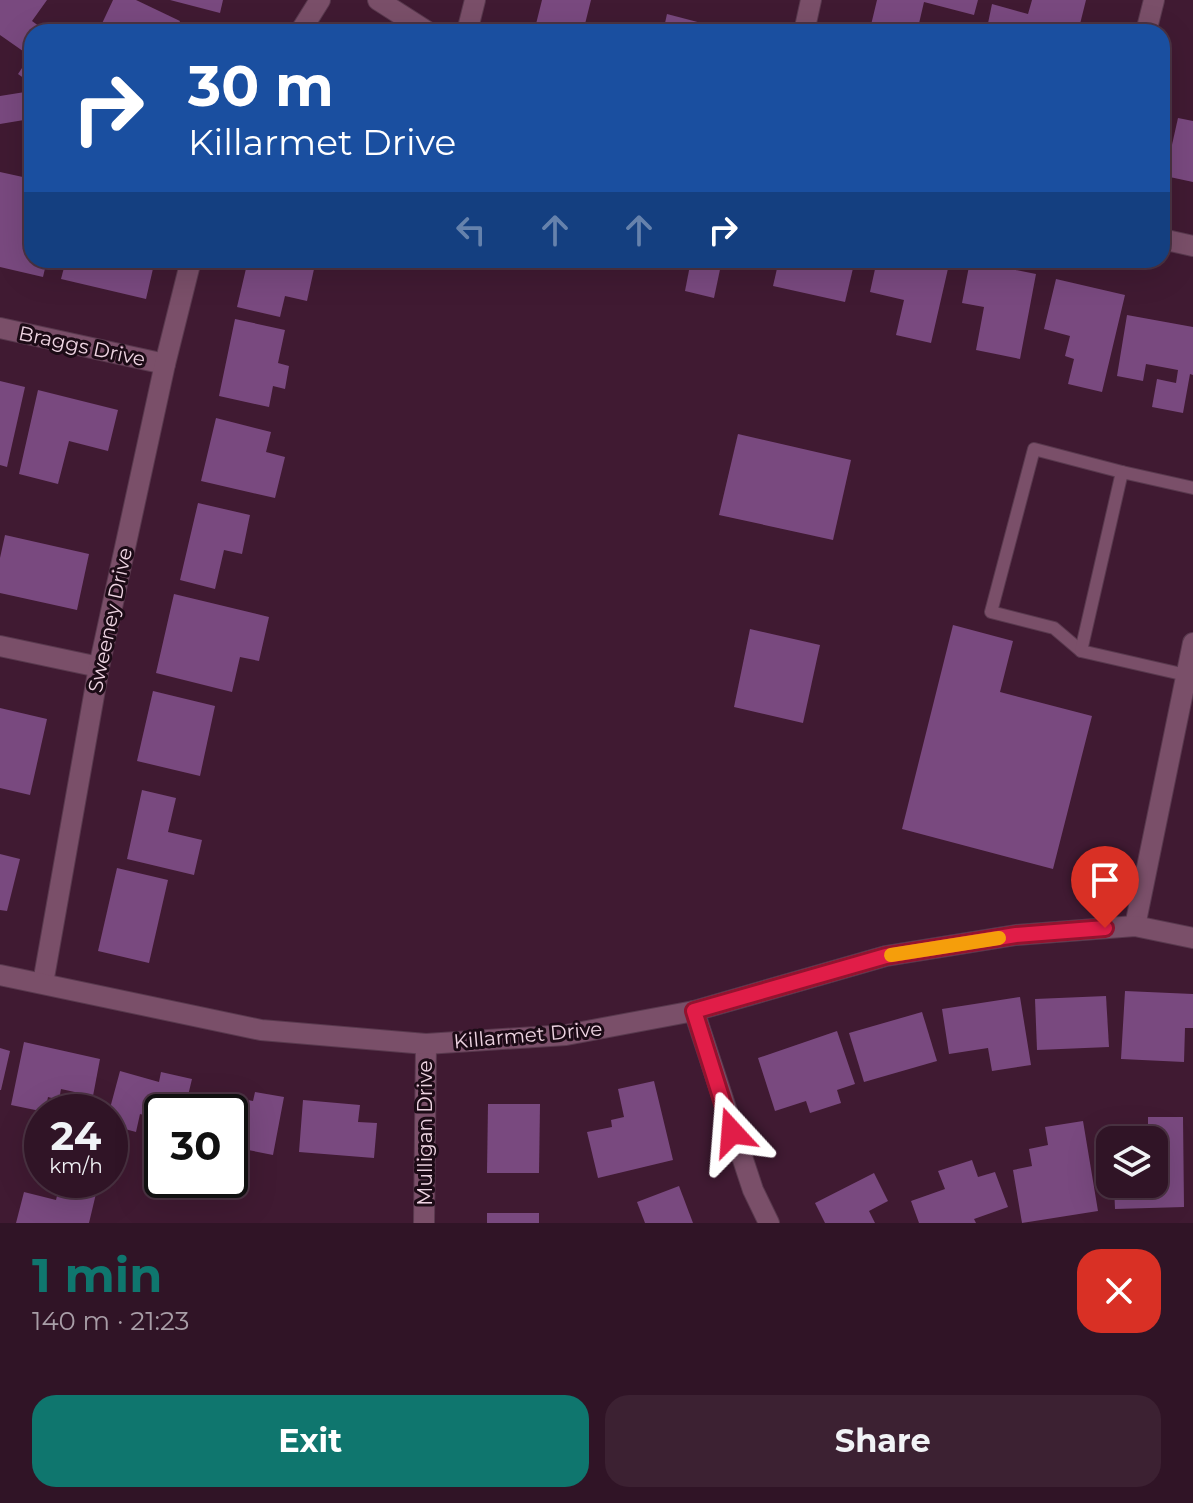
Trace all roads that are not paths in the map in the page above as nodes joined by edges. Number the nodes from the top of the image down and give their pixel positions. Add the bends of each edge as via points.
1 (320, 0) edge
2 (378, 0) edge
3 (475, 0) edge
4 (811, 0) edge
5 (1154, 0) edge
6 (305, 24) edge
7 (416, 24) edge
8 (469, 24) edge
9 (806, 24) edge
10 (1148, 24) edge
11 (1170, 241) edge
12 (1193, 246) edge
13 (189, 268) edge
14 (0, 328) edge
15 (165, 364) junction
16 (1122, 472) junction
17 (1193, 488) edge
18 (1193, 643) edge
19 (0, 646) edge
20 (1081, 651) junction
21 (99, 667) junction
22 (1186, 675) junction
23 (1135, 926) junction
24 (1193, 938) edge
25 (0, 975) edge
26 (43, 983) junction
27 (694, 1011) junction
28 (426, 1044) junction
29 (424, 1223) edge
30 (769, 1223) edge

1 - 6 street
2 - 7 street
3 - 8 street
4 - 9 street
5 - 10 street
11 - 12 street
13 - 15 street, Sweeney Drive
14 - 15 street, Braggs Drive
15 - 21 street, Sweeney Drive
16 - 17 lane
16 - 20 lane
16 - 20 lane via 1034,449 991,612 1054,628
18 - 22 street
19 - 21 street
20 - 22 lane
21 - 26 street, Sweeney Drive
22 - 23 street
23 - 24 street, Killarmet Drive
23 - 27 street, Killarmet Drive via 1016,935 886,956
25 - 26 street, Killarmet Drive
26 - 28 street, Killarmet Drive via 261,1030
27 - 28 street, Killarmet Drive via 566,1035
27 - 30 street via 748,1176
28 - 29 street, Mulligan Drive

